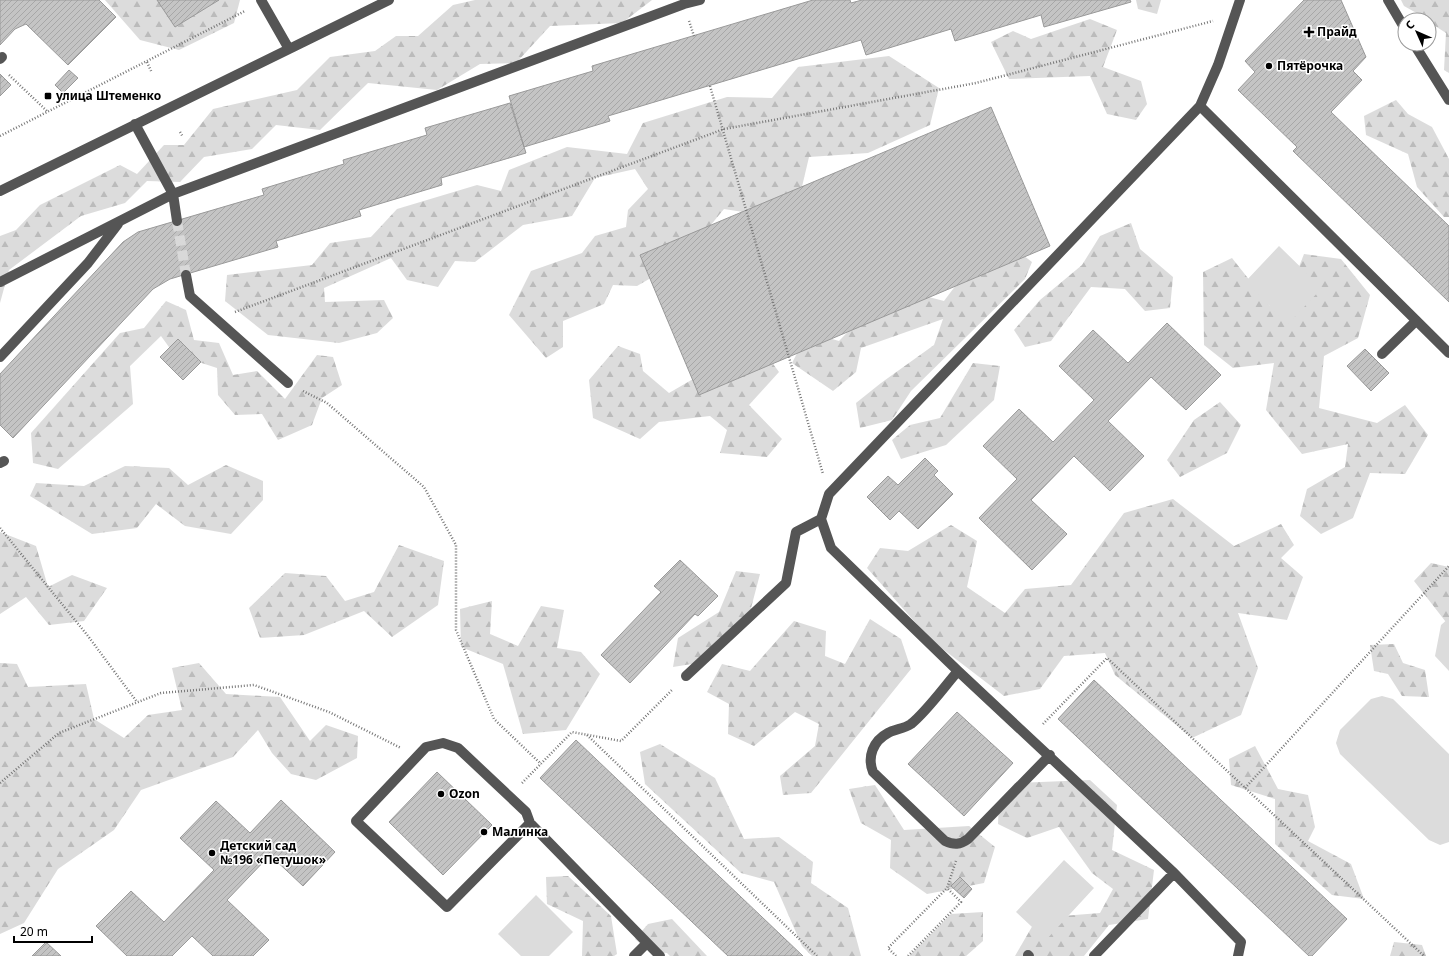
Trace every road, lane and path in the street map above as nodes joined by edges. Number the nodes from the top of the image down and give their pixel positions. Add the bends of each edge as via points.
1 (389, 0) edge
2 (700, 0) edge
3 (1240, 0) edge
4 (1388, 0) edge
5 (261, 1) edge
6 (683, 2) edge
7 (1397, 15) edge
8 (1214, 21) dead end
9 (289, 49) junction
10 (1419, 52) edge
11 (147, 62) junction
12 (152, 73) dead end
13 (13, 79) dead end
14 (710, 86) dead end
15 (1449, 100) edge
16 (1200, 106) junction
17 (48, 112) junction
18 (135, 124) junction
19 (724, 130) junction
20 (180, 132) dead end
21 (0, 136) edge
22 (183, 137) dead end
23 (0, 191) edge
24 (173, 194) junction
25 (177, 221) tunnel mouth
26 (119, 222) junction
27 (186, 275) tunnel mouth
28 (0, 282) edge
29 (216, 319) junction
30 (1416, 321) junction
31 (1449, 353) edge
32 (1382, 354) dead end
33 (0, 357) edge
34 (288, 383) joint
35 (829, 494) junction
36 (821, 519) junction
37 (0, 528) edge
38 (1449, 566) edge
39 (958, 671) junction
40 (686, 676) joint
41 (137, 702) junction
42 (587, 735) junction
43 (1030, 738) junction
44 (1050, 755) junction
45 (417, 757) junction
46 (541, 764) junction
47 (0, 783) edge
48 (1245, 788) junction
49 (509, 796) junction
50 (530, 823) junction
51 (961, 844) junction
52 (1174, 873) junction
53 (947, 888) junction
54 (646, 943) junction
55 (634, 956) edge
56 (660, 956) edge
57 (817, 956) edge
58 (896, 956) edge
59 (908, 956) edge
60 (1094, 956) edge
61 (1238, 956) edge
62 (1424, 956) edge

1 - 9 street
2 - 6 street
3 - 16 street via 1218,65
4 - 7 street
5 - 9 street
5 - 11 path
6 - 24 street
8 - 19 path via 976,83
9 - 18 street
10 - 15 street
11 - 12 path
11 - 17 path
13 - 17 path
14 - 19 path
16 - 30 street
16 - 35 street
17 - 21 path
18 - 23 street
18 - 24 street
19 - 29 path
19 - 35 path
20 - 22 path
24 - 25 street
24 - 26 street
26 - 28 street
26 - 33 street via 88,263
27 - 29 street via 190,296
29 - 34 street
30 - 31 street
30 - 32 street
34 - 46 path via 327,404 424,487 456,545 456,630 494,719
35 - 36 street
36 - 39 street via 831,548
36 - 40 street via 796,532 786,583
37 - 41 path via 88,636
38 - 48 path
39 - 43 street
39 - 51 street via 910,725 887,733 873,748 870,764 873,772 945,841
40 - 42 path via 621,741
41 - 45 path via 161,693 254,685 329,712
41 - 47 path via 59,733
42 - 46 path via 572,732
42 - 57 path
43 - 44 street
43 - 48 path via 1107,658
44 - 51 street
44 - 52 street
45 - 49 street via 426,747 443,743 458,748
45 - 50 street via 356,821 447,907
46 - 49 path
48 - 62 path
49 - 50 street via 526,812
50 - 54 street
51 - 53 path
52 - 60 street
52 - 61 street via 1241,942
53 - 58 path via 888,948
53 - 59 path via 961,902
54 - 55 street
54 - 56 street

